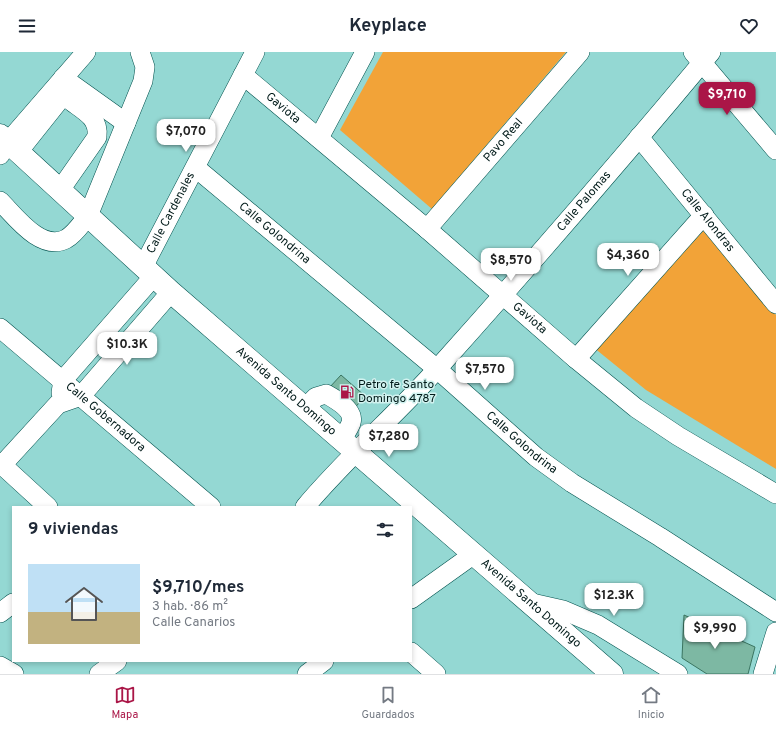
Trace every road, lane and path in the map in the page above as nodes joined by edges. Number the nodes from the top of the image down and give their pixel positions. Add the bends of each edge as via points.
1 (86, 52) edge
2 (140, 52) edge
3 (255, 52) edge
4 (365, 52) edge
5 (580, 52) edge
6 (702, 55) edge
7 (243, 75) junction
8 (63, 78) junction
9 (126, 123) junction
10 (639, 137) junction
11 (320, 138) junction
12 (6, 146) edge
13 (776, 150) edge
14 (196, 168) junction
15 (60, 190) junction
16 (0, 201) edge
17 (704, 215) junction
18 (88, 216) junction
19 (427, 229) junction
20 (149, 272) junction
21 (171, 292) junction
22 (502, 295) junction
23 (776, 304) edge
24 (0, 328) edge
25 (576, 359) junction
26 (437, 369) junction
27 (63, 380) junction
28 (81, 396) junction
29 (58, 404) junction
30 (349, 446) junction
31 (1, 464) edge
32 (776, 494) edge
33 (47, 506) edge
34 (210, 506) edge
35 (306, 506) edge
36 (474, 554) junction
37 (412, 598) edge
38 (532, 603) junction
39 (12, 604) edge
40 (776, 612) edge
41 (0, 613) edge
42 (776, 632) edge
43 (412, 653) edge
44 (117, 662) edge
45 (323, 662) edge
46 (0, 666) edge
47 (14, 674) edge
48 (99, 674) edge
49 (307, 674) edge
50 (436, 674) edge
51 (612, 674) edge
52 (678, 674) edge
53 (763, 674) edge

1 - 8 street
2 - 9 street via 145,67 143,81
3 - 7 street, Calle Cardenales
4 - 11 street
5 - 19 street, Pavo Real
6 - 10 street, Calle Palomas
6 - 13 street
7 - 11 street, Gaviota
7 - 14 street, Calle Cardenales
8 - 9 street
8 - 12 street
9 - 18 street
10 - 17 street, Calle Alondras
10 - 22 street, Calle Palomas
11 - 19 street, Gaviota
12 - 15 main road, Avenida Santo Domingo
12 - 15 street via 61,98 68,99 88,113 96,123 97,137
14 - 20 street, Calle Cardenales
14 - 26 street, Calle Golondrina
15 - 18 main road, Avenida Santo Domingo
16 - 18 street via 38,236 57,242 73,234
17 - 23 street, Calle Alondras
17 - 25 street
18 - 20 main road, Avenida Santo Domingo
19 - 22 street, Gaviota
20 - 21 main road, Avenida Santo Domingo
20 - 27 street, Calle Cardenales
21 - 28 street
21 - 30 main road, Avenida Santo Domingo
22 - 25 street, Gaviota
22 - 26 street, Calle Palomas
24 - 27 street, Calle Gobernadora
25 - 32 street, Gaviota via 636,408
26 - 30 street, Calle Palomas
26 - 40 street, Calle Golondrina via 536,457 572,483
27 - 28 street, Calle Gobernadora
27 - 29 street
28 - 29 street
28 - 34 street, Calle Gobernadora
29 - 31 street
30 - 35 street, Calle Palomas via 331,475
30 - 36 main road, Avenida Santo Domingo
31 - 33 street
36 - 37 street
36 - 38 main road, Avenida Santo Domingo
38 - 51 main road, Avenida Santo Domingo
38 - 52 street via 563,610 598,625
39 - 41 street
42 - 53 street
43 - 50 street
44 - 48 street
45 - 49 street
46 - 47 street

